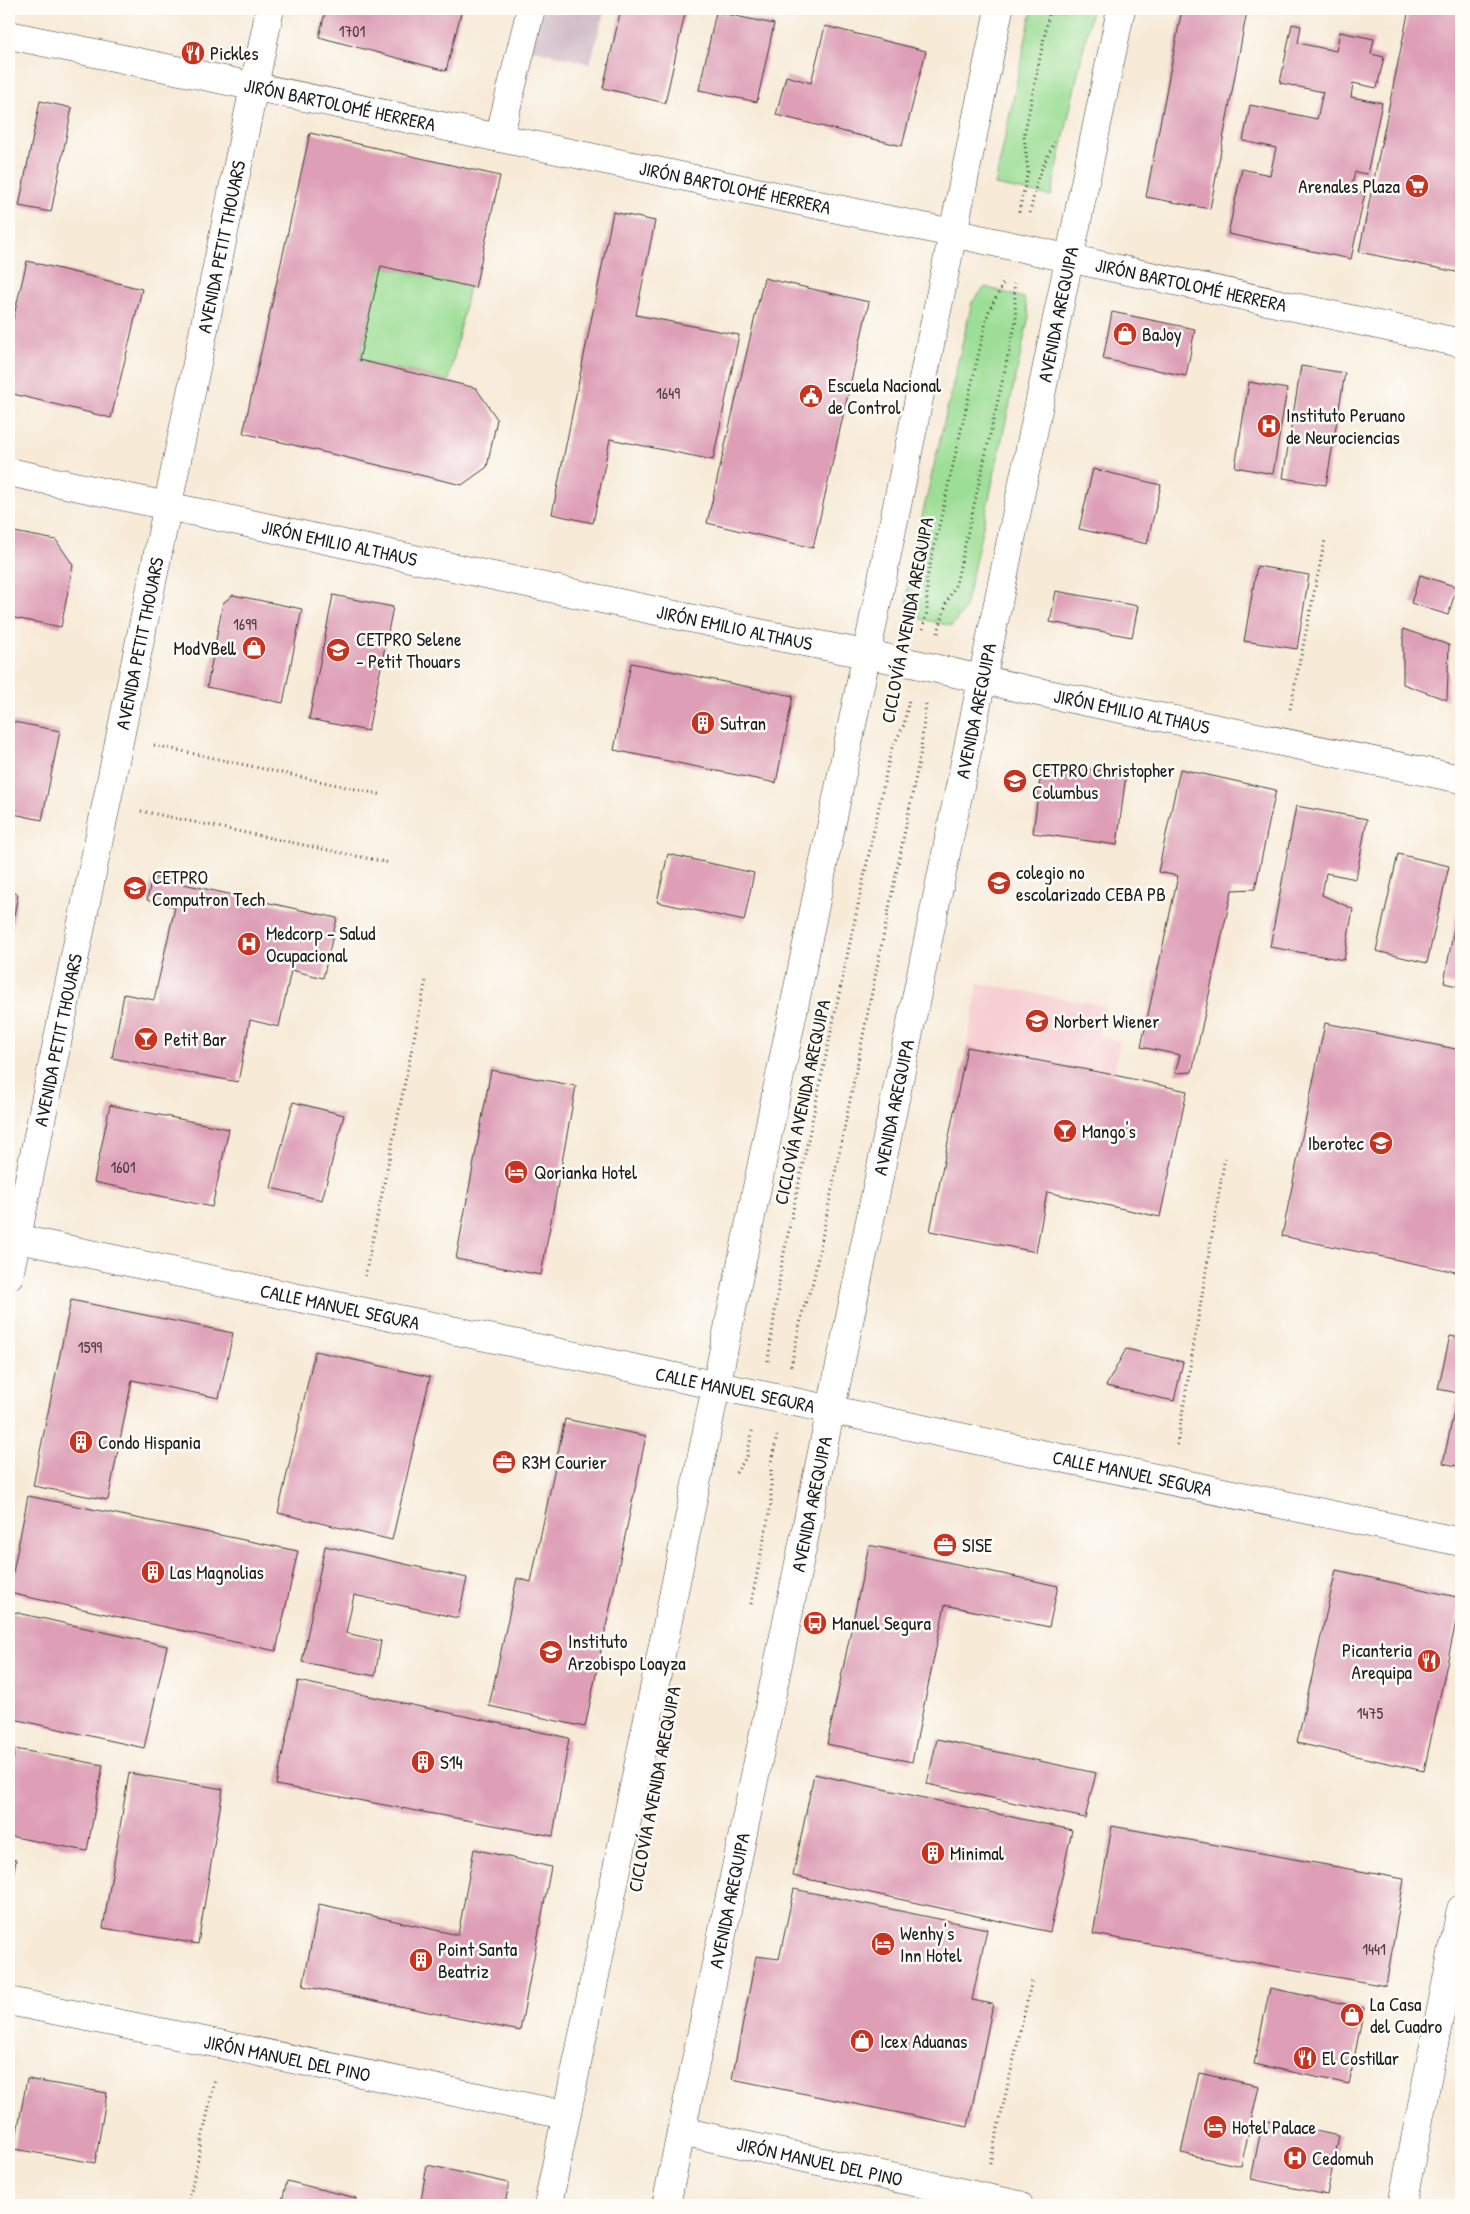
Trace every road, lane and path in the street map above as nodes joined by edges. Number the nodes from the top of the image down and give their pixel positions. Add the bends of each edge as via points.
1 (270, 9) edge
2 (531, 9) edge
3 (999, 9) edge
4 (1050, 9) edge
5 (1121, 9) edge
6 (9, 35) edge
7 (254, 86) junction
8 (499, 138) junction
9 (1054, 145) dead end
10 (952, 233) junction
11 (1017, 248) junction
12 (1069, 260) junction
13 (1461, 343) edge
14 (9, 472) edge
15 (168, 507) junction
16 (1325, 540) dead end
17 (865, 655) junction
18 (924, 666) junction
19 (982, 680) junction
20 (120, 738) junction
21 (1282, 744) junction
22 (1461, 780) edge
23 (384, 794) dead end
24 (106, 804) junction
25 (390, 863) dead end
26 (426, 980) dead end
27 (1225, 1157) dead end
28 (13, 1238) edge
29 (9, 1276) edge
30 (358, 1310) junction
31 (716, 1385) junction
32 (772, 1397) junction
33 (830, 1410) junction
34 (735, 1475) dead end
35 (1170, 1481) junction
36 (771, 1504) dead end
37 (1461, 1542) edge
38 (1461, 1909) edge
39 (1032, 1980) dead end
40 (9, 2001) edge
41 (222, 2045) junction
42 (566, 2115) junction
43 (681, 2132) junction
44 (982, 2197) junction
45 (188, 2205) edge
46 (548, 2205) edge
47 (666, 2205) edge
48 (1018, 2205) edge
49 (1402, 2205) edge

1 - 7 main road, AVENIDA PETIT THOUARS
2 - 8 main road
3 - 10 main road
4 - 11 path, CICLOVÍA AVENIDA AREQUIPA via 1024,136 1028,171
5 - 12 main road, AVENIDA AREQUIPA
6 - 7 main road, JIRÓN BARTOLOMÉ HERRERA
7 - 8 main road, JIRÓN BARTOLOMÉ HERRERA
7 - 15 main road, AVENIDA PETIT THOUARS
8 - 10 main road, JIRÓN BARTOLOMÉ HERRERA
9 - 11 path via 1038,177
10 - 11 main road, JIRÓN BARTOLOMÉ HERRERA
10 - 17 main road
11 - 12 main road, JIRÓN BARTOLOMÉ HERRERA
11 - 18 path via 1013,287 1014,331 956,584
11 - 18 path, CICLOVÍA AVENIDA AREQUIPA via 1003,287 988,312 929,568
12 - 13 main road, JIRÓN BARTOLOMÉ HERRERA
12 - 19 main road, AVENIDA AREQUIPA
14 - 15 main road, JIRÓN EMILIO ALTHAUS
15 - 17 main road, JIRÓN EMILIO ALTHAUS
15 - 20 main road, AVENIDA PETIT THOUARS
16 - 21 path
17 - 18 main road, JIRÓN EMILIO ALTHAUS
17 - 31 main road
18 - 19 main road, JIRÓN EMILIO ALTHAUS
18 - 32 path via 920,756 813,1282
18 - 32 path, CICLOVÍA AVENIDA AREQUIPA via 904,725 891,750 784,1252 771,1347
19 - 21 main road, JIRÓN EMILIO ALTHAUS
19 - 33 main road, AVENIDA AREQUIPA
20 - 23 path
20 - 24 main road, AVENIDA PETIT THOUARS
21 - 22 main road, JIRÓN EMILIO ALTHAUS
24 - 25 path
24 - 28 main road, AVENIDA PETIT THOUARS
26 - 30 path
27 - 35 path
28 - 29 main road, AVENIDA PETIT THOUARS
28 - 30 main road, CALLE MANUEL SEGURA
30 - 31 main road, CALLE MANUEL SEGURA
31 - 32 main road, CALLE MANUEL SEGURA
31 - 42 main road
32 - 33 main road, CALLE MANUEL SEGURA
32 - 34 path, CICLOVÍA AVENIDA AREQUIPA via 747,1456
32 - 36 path
33 - 35 main road, CALLE MANUEL SEGURA
33 - 43 main road, AVENIDA AREQUIPA
35 - 37 main road, CALLE MANUEL SEGURA
38 - 49 main road
39 - 44 path
40 - 41 main road, JIRÓN MANUEL DEL PINO
41 - 42 main road, JIRÓN MANUEL DEL PINO
41 - 45 path
42 - 46 main road
43 - 44 main road, JIRÓN MANUEL DEL PINO
43 - 47 main road, AVENIDA AREQUIPA
44 - 48 main road, JIRÓN MANUEL DEL PINO

